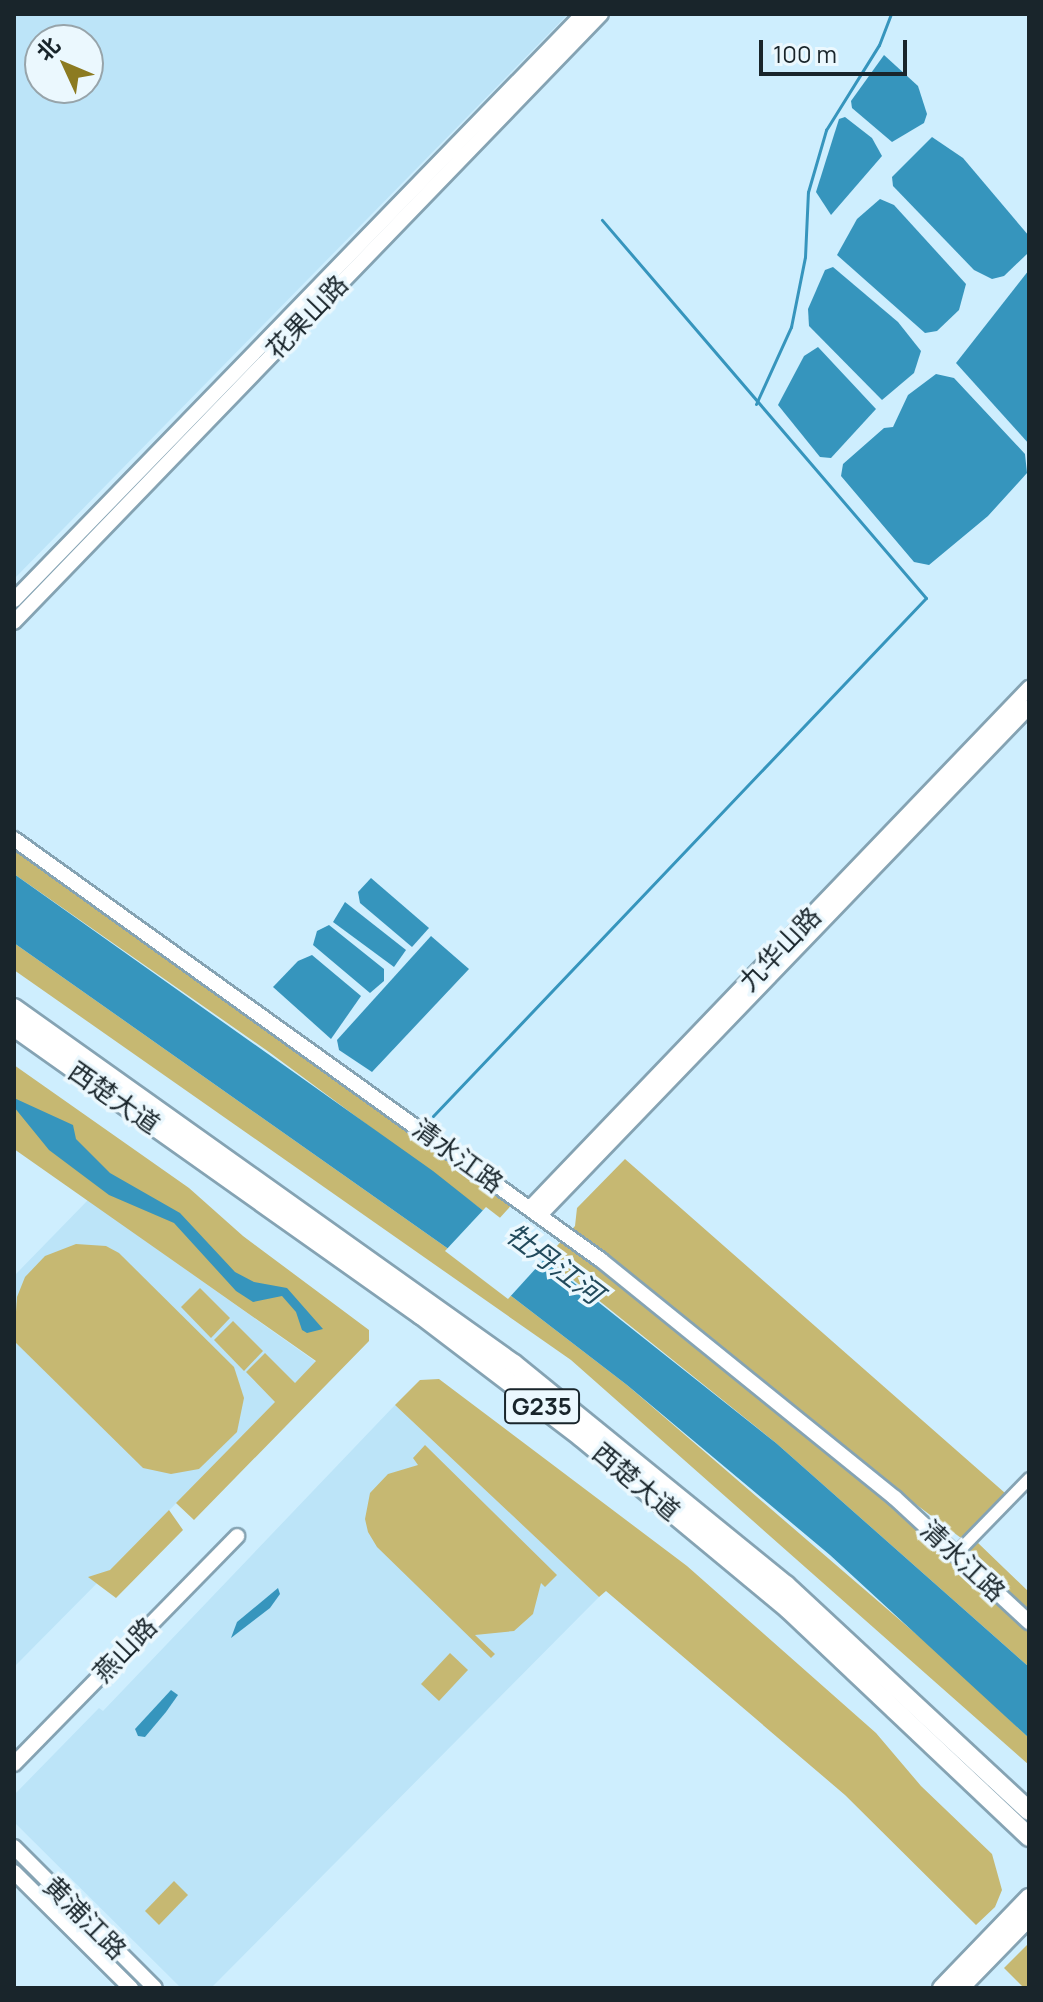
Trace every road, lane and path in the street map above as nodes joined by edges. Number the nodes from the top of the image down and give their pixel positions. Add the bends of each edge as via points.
1 (583, 14) edge
2 (601, 14) edge
3 (14, 600) edge
4 (14, 622) edge
5 (1029, 688) edge
6 (1029, 707) edge
7 (14, 839) edge
8 (14, 1008) edge
9 (14, 1027) edge
10 (535, 1212) junction
11 (1029, 1478) edge
12 (237, 1536) dead end
13 (955, 1554) junction
14 (1029, 1622) edge
15 (14, 1764) edge
16 (1029, 1811) edge
17 (1029, 1837) edge
18 (14, 1847) edge
19 (14, 1872) edge
20 (1029, 1897) edge
21 (1029, 1918) edge
22 (131, 1988) edge
23 (155, 1988) edge
24 (941, 1988) edge
25 (961, 1988) edge

1 - 3 street, 花果山路
2 - 4 street, 花果山路
5 - 10 street, 九华山路
6 - 10 street, 九华山路
7 - 10 street, 清水江路
8 - 16 highway, 西楚大道 / G235 via 514,1364 786,1585
9 - 17 highway, 西楚大道 / G235 via 418,1313 581,1437 788,1609
10 - 13 street, 清水江路 via 728,1358
11 - 13 street
12 - 15 street, 燕山路
13 - 14 street, 清水江路
18 - 23 street, 黄浦江路
19 - 22 street, 黄浦江路
20 - 24 main road
21 - 25 main road

